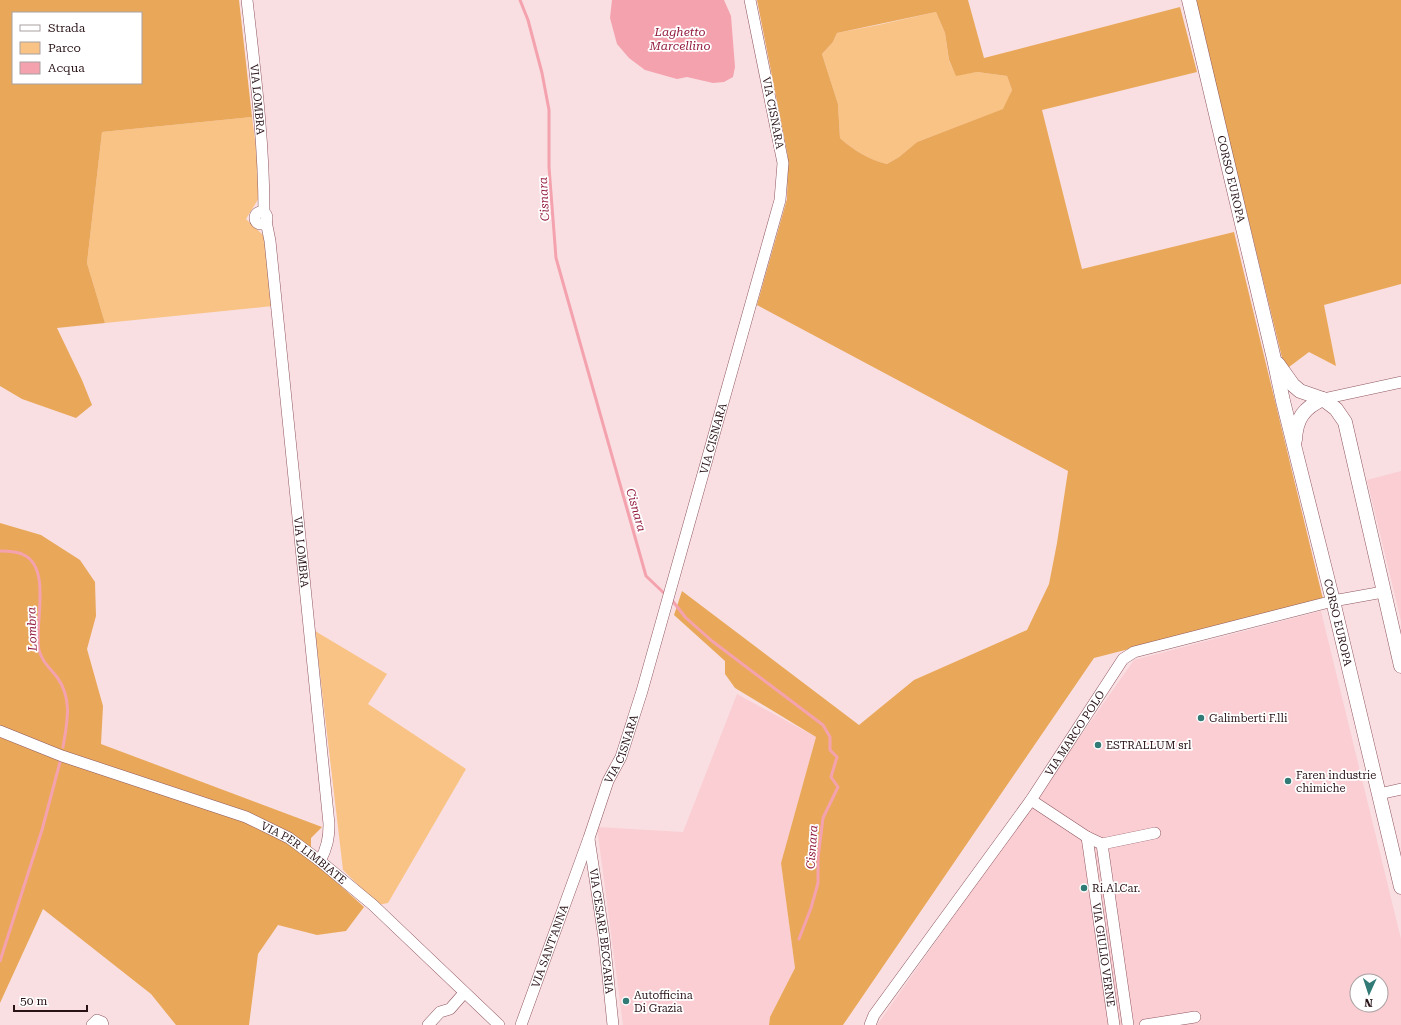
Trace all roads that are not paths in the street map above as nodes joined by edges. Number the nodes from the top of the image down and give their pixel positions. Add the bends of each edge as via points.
1 (247, 0) edge
2 (750, 0) edge
3 (1190, 0) edge
4 (1274, 358) junction
5 (1401, 382) edge
6 (1324, 399) junction
7 (1295, 450) junction
8 (1383, 592) junction
9 (1333, 601) junction
10 (1401, 666) edge
11 (0, 731) edge
12 (1401, 789) edge
13 (1379, 794) junction
14 (1031, 800) junction
15 (1155, 834) dead end
16 (1087, 837) junction
17 (589, 838) junction
18 (1102, 844) junction
19 (320, 860) junction
20 (578, 868) joint
21 (1401, 887) edge
22 (464, 993) junction
23 (1195, 1018) dead end
24 (428, 1025) edge
25 (499, 1025) edge
26 (521, 1025) edge
27 (613, 1025) edge
28 (870, 1025) edge
29 (1114, 1025) edge
30 (1128, 1025) edge
31 (1145, 1025) edge

1 - 19 street, VIA LOMBRA via 264,174 263,217 270,241 329,824 329,839
2 - 17 street, VIA CISNARA via 783,163 780,200 666,611 621,757 608,781
3 - 4 street, CORSO EUROPA
4 - 6 street, CORSO EUROPA via 1300,391
4 - 7 street, CORSO EUROPA
5 - 6 street
6 - 7 street via 1310,406 1299,418 1295,429
6 - 8 street, CORSO EUROPA via 1336,409 1345,422
7 - 9 street, CORSO EUROPA
8 - 9 street, VIA MARCO POLO
8 - 10 street, CORSO EUROPA
9 - 13 street, CORSO EUROPA
9 - 14 street, VIA MARCO POLO via 1134,652 1123,659
11 - 19 street, VIA PER LIMBIATE via 62,756 246,817 289,838
12 - 13 street
13 - 21 street, CORSO EUROPA
14 - 16 street
14 - 28 street, VIA MARCO POLO via 874,1015
15 - 18 street
16 - 18 street
16 - 29 street, VIA GIULIO VERNE
17 - 20 street, VIA CISNARA
17 - 27 street, VIA CESARE BECCARIA via 604,938
18 - 30 street, VIA GIULIO VERNE
19 - 22 street, VIA PER LIMBIATE via 378,910
20 - 26 street, VIA SANT'ANNA
22 - 24 street via 450,1009 440,1012
22 - 25 street, VIA PER LIMBIATE
23 - 31 street

